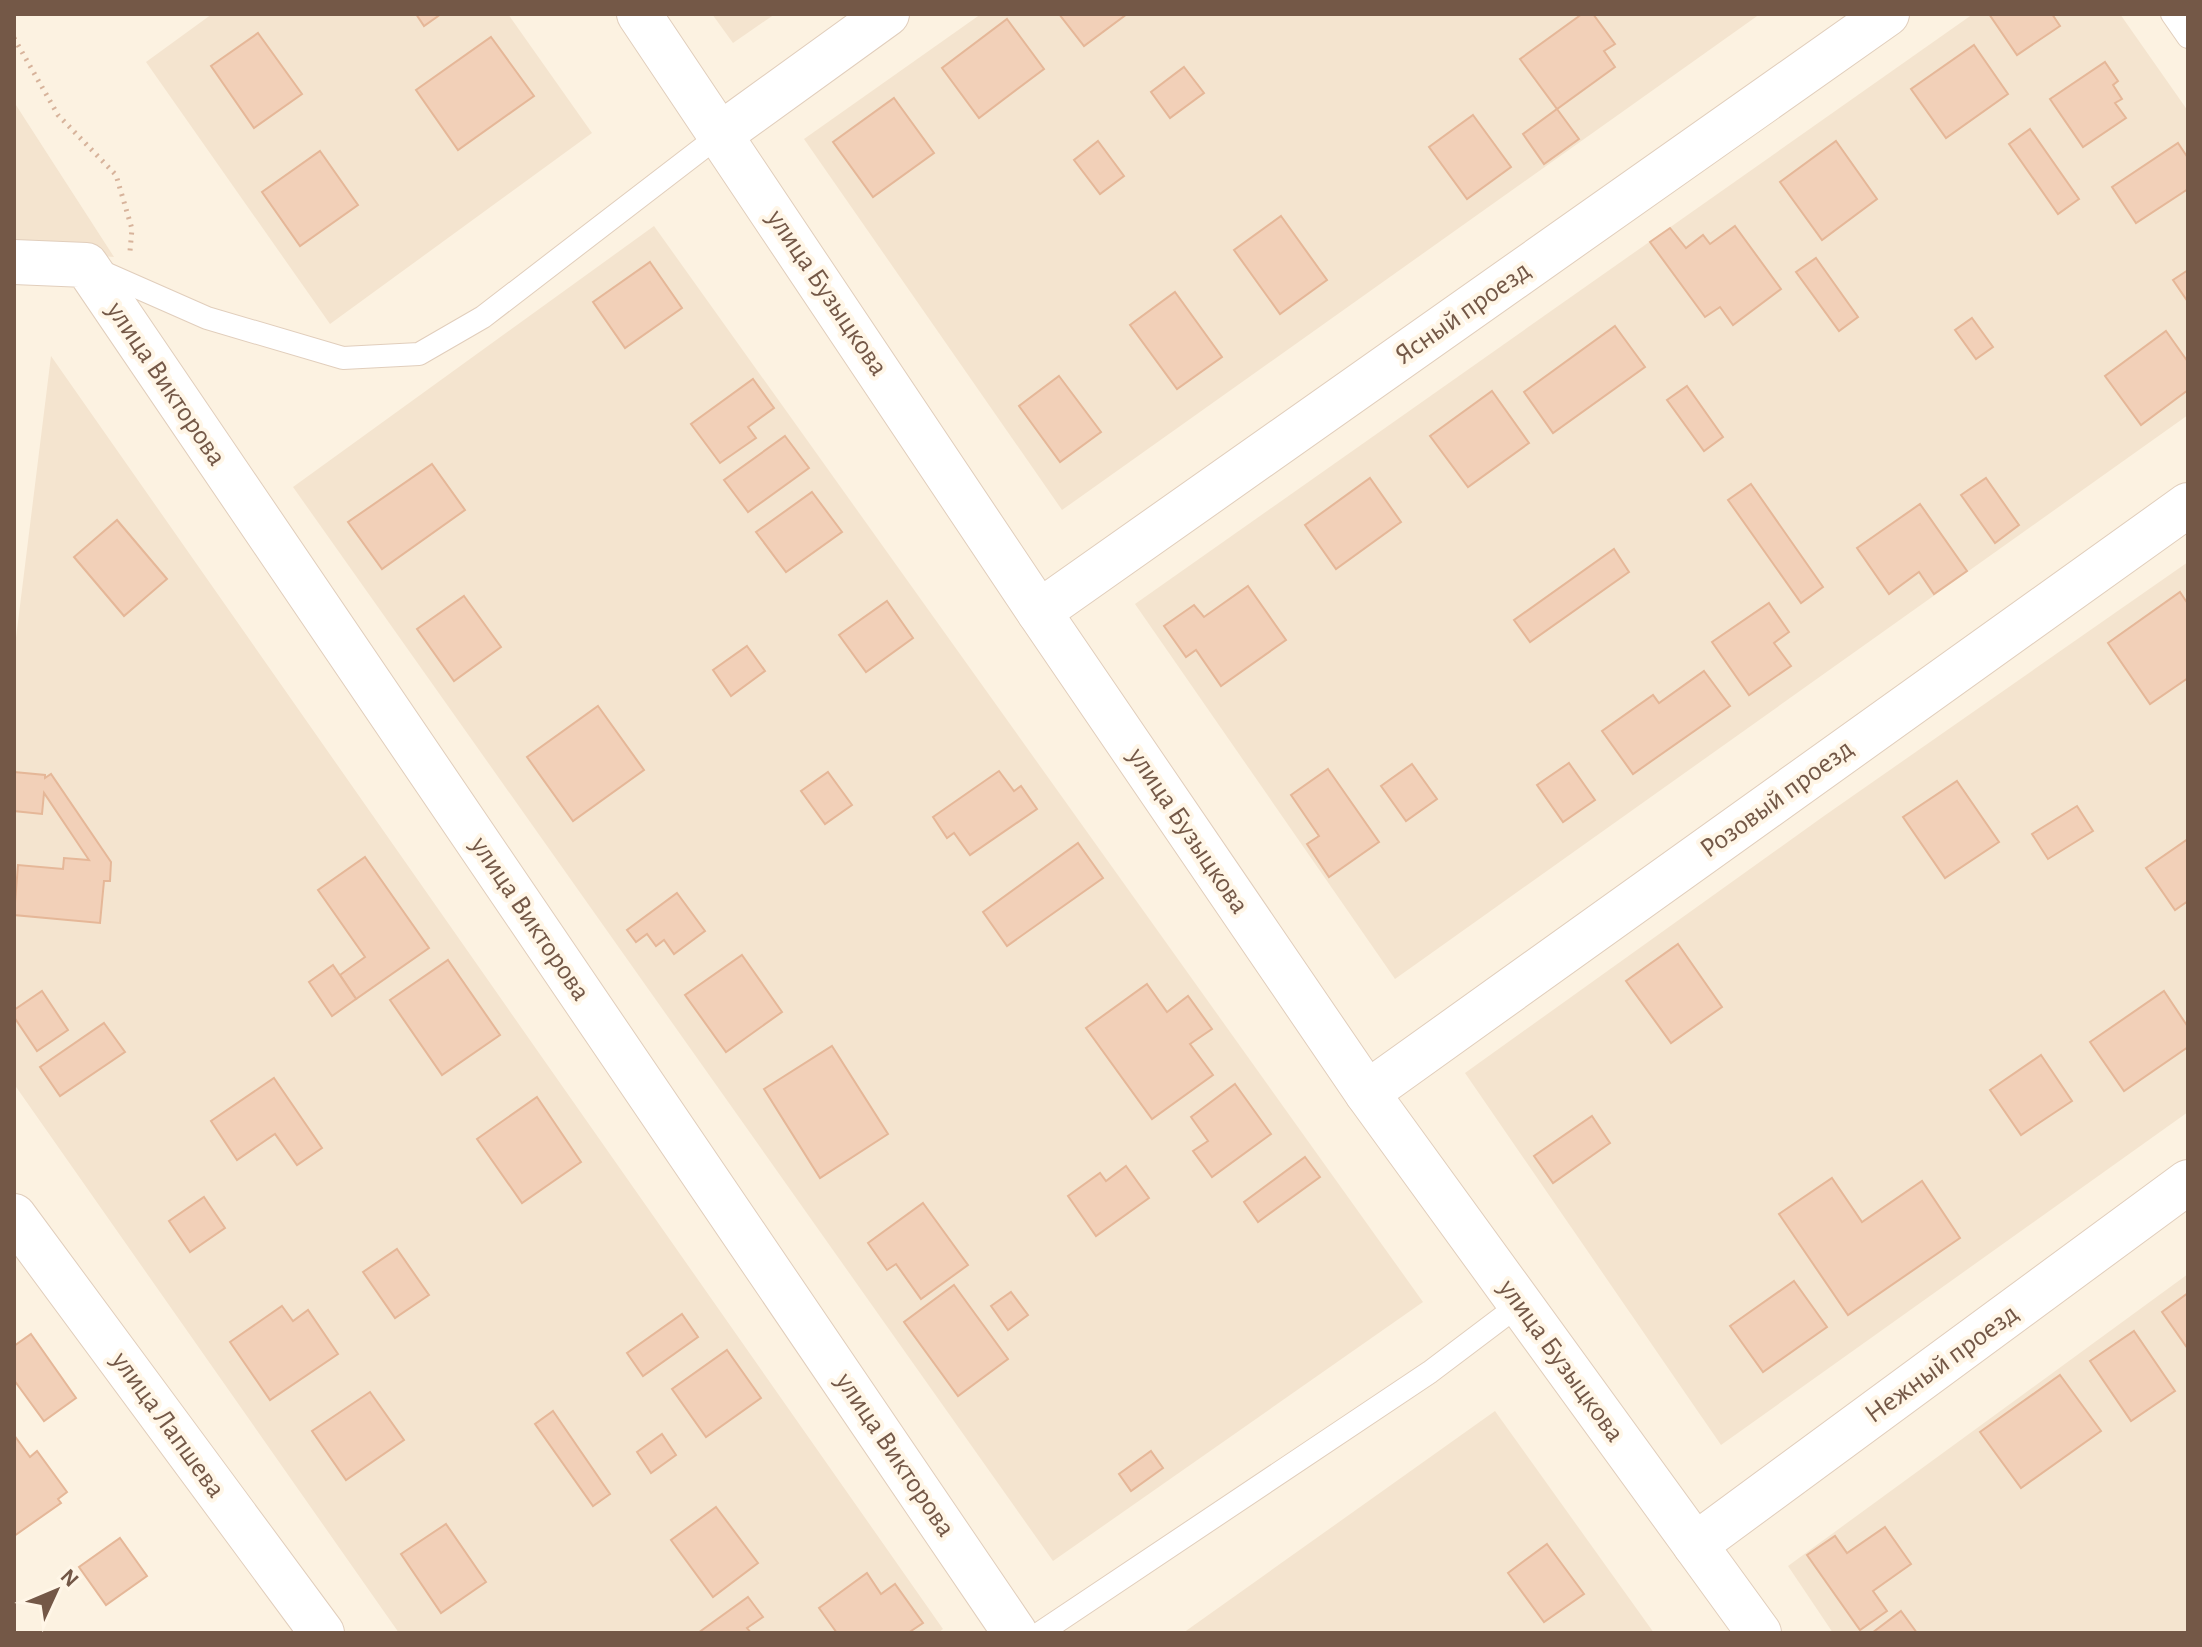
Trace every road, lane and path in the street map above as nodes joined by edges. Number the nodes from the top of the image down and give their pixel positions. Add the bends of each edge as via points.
1 (639, 14) edge
2 (887, 14) edge
3 (1887, 14) edge
4 (2172, 14) edge
5 (2188, 37) edge
6 (14, 38) edge
7 (721, 134) junction
8 (14, 262) edge
9 (86, 265) junction
10 (126, 282) junction
11 (2188, 505) edge
12 (1039, 612) junction
13 (1367, 1093) junction
14 (2188, 1182) edge
15 (14, 1216) edge
16 (1520, 1304) junction
17 (1695, 1545) junction
18 (322, 1633) edge
19 (1015, 1633) edge
20 (1040, 1633) edge
21 (1759, 1633) edge

1 - 7 street, улица Бузыцкова
2 - 7 street
3 - 12 street, Ясный проезд
4 - 5 lane
6 - 10 path via 58,115 116,175 132,229
7 - 10 lane via 483,317 419,354 343,358 207,318
7 - 12 street, улица Бузыцкова
8 - 9 street
9 - 10 lane
9 - 19 street, улица Викторова
11 - 13 street, Розовый проезд
12 - 13 street, улица Бузыцкова
13 - 16 street, улица Бузыцкова
14 - 17 street, Нежный проезд
15 - 18 street, улица Лапшева
16 - 17 street, улица Бузыцкова
16 - 20 lane via 1430,1372
17 - 21 street, улица Бузыцкова

